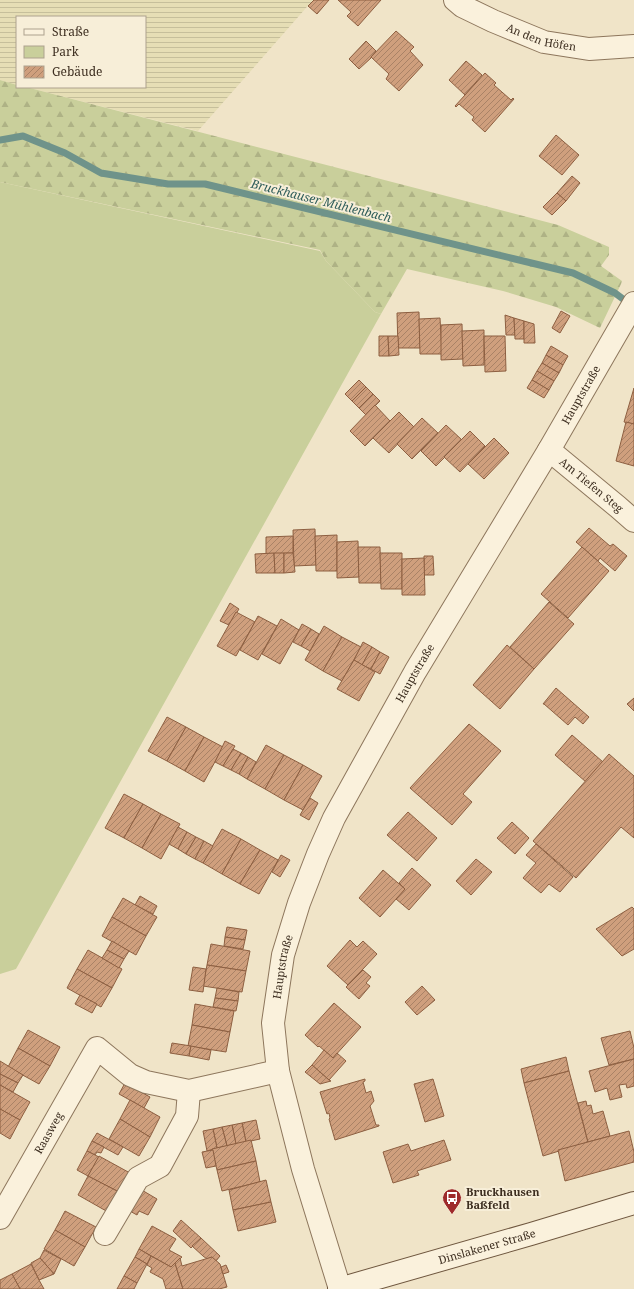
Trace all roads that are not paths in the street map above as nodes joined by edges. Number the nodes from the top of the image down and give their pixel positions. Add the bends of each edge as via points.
1 (455, 0) edge
2 (634, 46) edge
3 (630, 310) edge
4 (549, 450) junction
5 (634, 521) edge
6 (278, 1071) junction
7 (189, 1091) junction
8 (634, 1203) edge
9 (0, 1218) edge
10 (105, 1234) dead end
11 (340, 1289) edge

1 - 2 street, An den Höfen via 493,21 544,42 589,49
3 - 4 street, Hauptstraße
4 - 5 street, Am Tiefen Steg
4 - 6 street, Hauptstraße via 415,672 334,818 318,854 299,903 284,954 273,1023
6 - 7 street
6 - 11 street, Hauptstraße via 303,1169
7 - 9 street, Raasweg via 135,1078 97,1048
7 - 10 street via 187,1116 160,1166 138,1178
8 - 11 street, Dinslakener Straße

